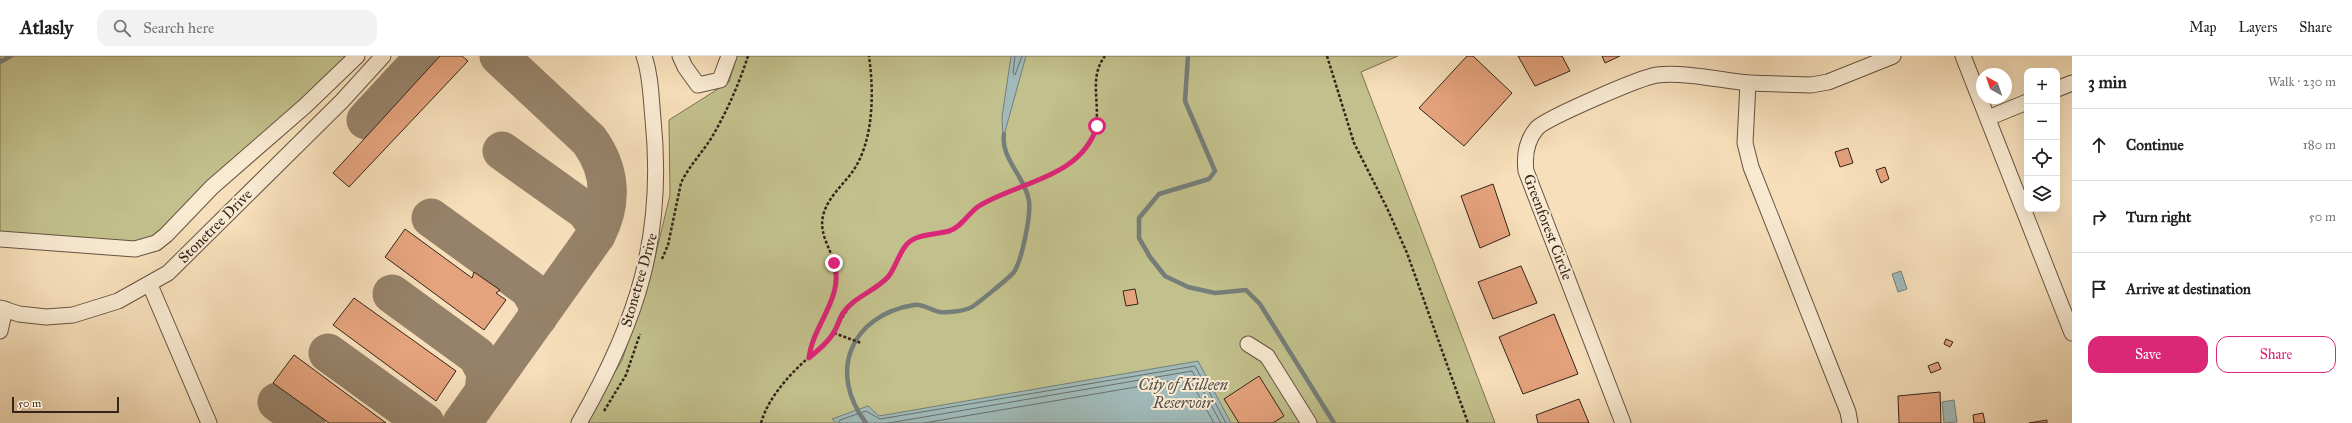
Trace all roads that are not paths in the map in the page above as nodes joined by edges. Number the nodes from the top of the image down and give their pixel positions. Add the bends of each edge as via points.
1 (357, 56) edge
2 (383, 56) edge
3 (644, 56) edge
4 (729, 56) edge
5 (1893, 56) edge
6 (1963, 56) edge
7 (684, 60) edge
8 (2072, 83) edge
9 (1748, 84) junction
10 (2060, 88) edge
11 (2024, 103) edge
12 (1988, 118) junction
13 (0, 239) edge
14 (150, 285) junction
15 (2, 308) edge
16 (2069, 315) edge
17 (0, 331) edge
18 (2072, 333) edge
19 (1248, 344) dead end
20 (209, 423) edge
21 (579, 423) edge
22 (1309, 423) edge
23 (1623, 423) edge
24 (1850, 423) edge

1 - 13 street via 305,106 212,187 156,243 135,249
2 - 14 street, Stonetree Drive via 342,101 168,273
3 - 21 street, Stonetree Drive via 655,138 657,184 653,231 631,318
4 - 7 street via 720,80 698,85
5 - 9 street, Greenforest Circle via 1828,82 1811,85
6 - 12 street
8 - 10 street
9 - 23 street, Greenforest Circle via 1655,75 1542,124 1526,147 1526,171
9 - 24 street via 1745,143 1751,167 1848,412
11 - 12 street
12 - 16 street
14 - 15 street, Stonetree Drive via 118,301 73,315 46,317 19,314
14 - 20 street
15 - 17 street
16 - 18 street
19 - 22 street via 1267,356

